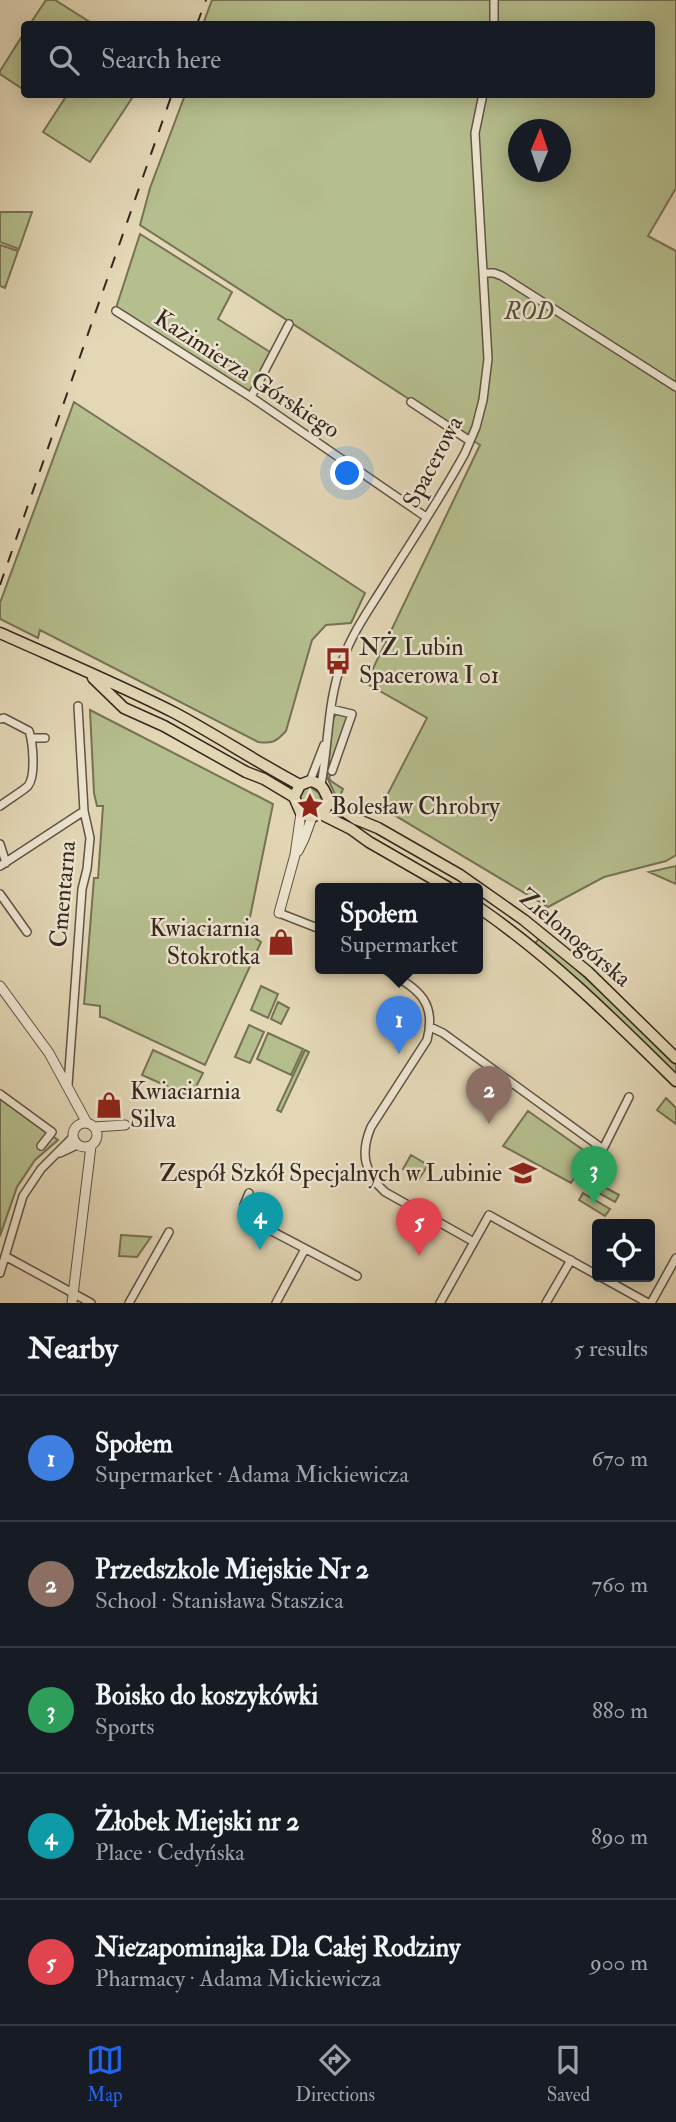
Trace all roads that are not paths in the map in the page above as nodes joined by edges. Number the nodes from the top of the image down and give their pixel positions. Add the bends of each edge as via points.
1 (494, 0) edge
2 (494, 21) edge
3 (482, 98) edge
4 (484, 274) junction
5 (116, 311) dead end
6 (289, 324) dead end
7 (676, 387) edge
8 (251, 397) junction
9 (411, 402) dead end
10 (470, 441) junction
11 (426, 517) junction
12 (0, 633) edge
13 (88, 673) junction
14 (78, 706) dead end
15 (331, 709) junction
16 (0, 719) edge
17 (32, 738) junction
18 (45, 738) dead end
19 (332, 771) dead end
20 (310, 784) junction
21 (294, 797) junction
22 (329, 801) junction
23 (0, 806) edge
24 (84, 811) junction
25 (311, 815) junction
26 (0, 844) edge
27 (3, 865) edge
28 (440, 883) edge
29 (470, 883) edge
30 (483, 892) edge
31 (0, 894) edge
32 (483, 911) edge
33 (279, 912) joint
34 (315, 927) edge
35 (27, 932) dead end
36 (392, 974) edge
37 (0, 986) edge
38 (430, 1027) junction
39 (676, 1058) edge
40 (676, 1081) edge
41 (68, 1085) junction
42 (0, 1094) edge
43 (628, 1097) dead end
44 (124, 1125) dead end
45 (90, 1127) junction
46 (81, 1144) junction
47 (41, 1146) dead end
48 (249, 1193) dead end
49 (169, 1232) dead end
50 (474, 1242) junction
51 (305, 1249) junction
52 (5, 1256) junction
53 (676, 1258) edge
54 (571, 1259) junction
55 (592, 1272) edge
56 (0, 1273) edge
57 (357, 1276) dead end
58 (610, 1282) edge
59 (73, 1298) edge
60 (91, 1303) edge
61 (129, 1303) edge
62 (276, 1303) edge
63 (440, 1303) edge
64 (546, 1303) edge
65 (649, 1303) edge

1 - 2 street
3 - 4 street, Spacerowa via 475,133
4 - 7 street via 502,276
4 - 10 street, Spacerowa via 487,375
5 - 8 street, Kazimierza Górskiego
6 - 8 street
8 - 11 street, Kazimierza Górskiego
9 - 10 street
10 - 11 street, Spacerowa
11 - 15 street, Spacerowa via 349,644
12 - 13 main road
13 - 20 main road via 181,717 268,769
13 - 21 main road via 124,708
14 - 24 street, Cmentarna
15 - 19 street via 352,714
15 - 20 street, Spacerowa via 326,758
16 - 17 street via 29,730
17 - 18 street
17 - 23 street via 33,777
20 - 21 main road
20 - 22 main road via 325,790
21 - 25 main road
22 - 25 main road via 325,810
22 - 29 main road, Zielonogórska
24 - 27 street
24 - 41 street, Cmentarna via 90,838
25 - 28 main road via 351,829
25 - 33 street
26 - 27 street
30 - 39 main road, Zielonogórska via 592,976
31 - 35 street
32 - 40 main road, Zielonogórska via 569,978
33 - 34 street
36 - 38 street via 419,992 428,1006
37 - 41 street
38 - 43 street via 603,1149
38 - 50 street via 427,1040 371,1127 364,1155 374,1182 385,1192
41 - 45 street
42 - 47 street via 52,1132
44 - 45 street
45 - 46 street via 95,1143
45 - 46 street via 76,1127
46 - 52 street via 56,1155 41,1169 23,1196
46 - 59 street via 90,1162
48 - 51 street via 244,1205 247,1218
49 - 61 street
50 - 54 street via 489,1215
50 - 63 street
51 - 57 street
51 - 62 street
52 - 56 street
52 - 59 street
53 - 65 street
54 - 55 street
54 - 64 street
58 - 65 street
59 - 60 street

